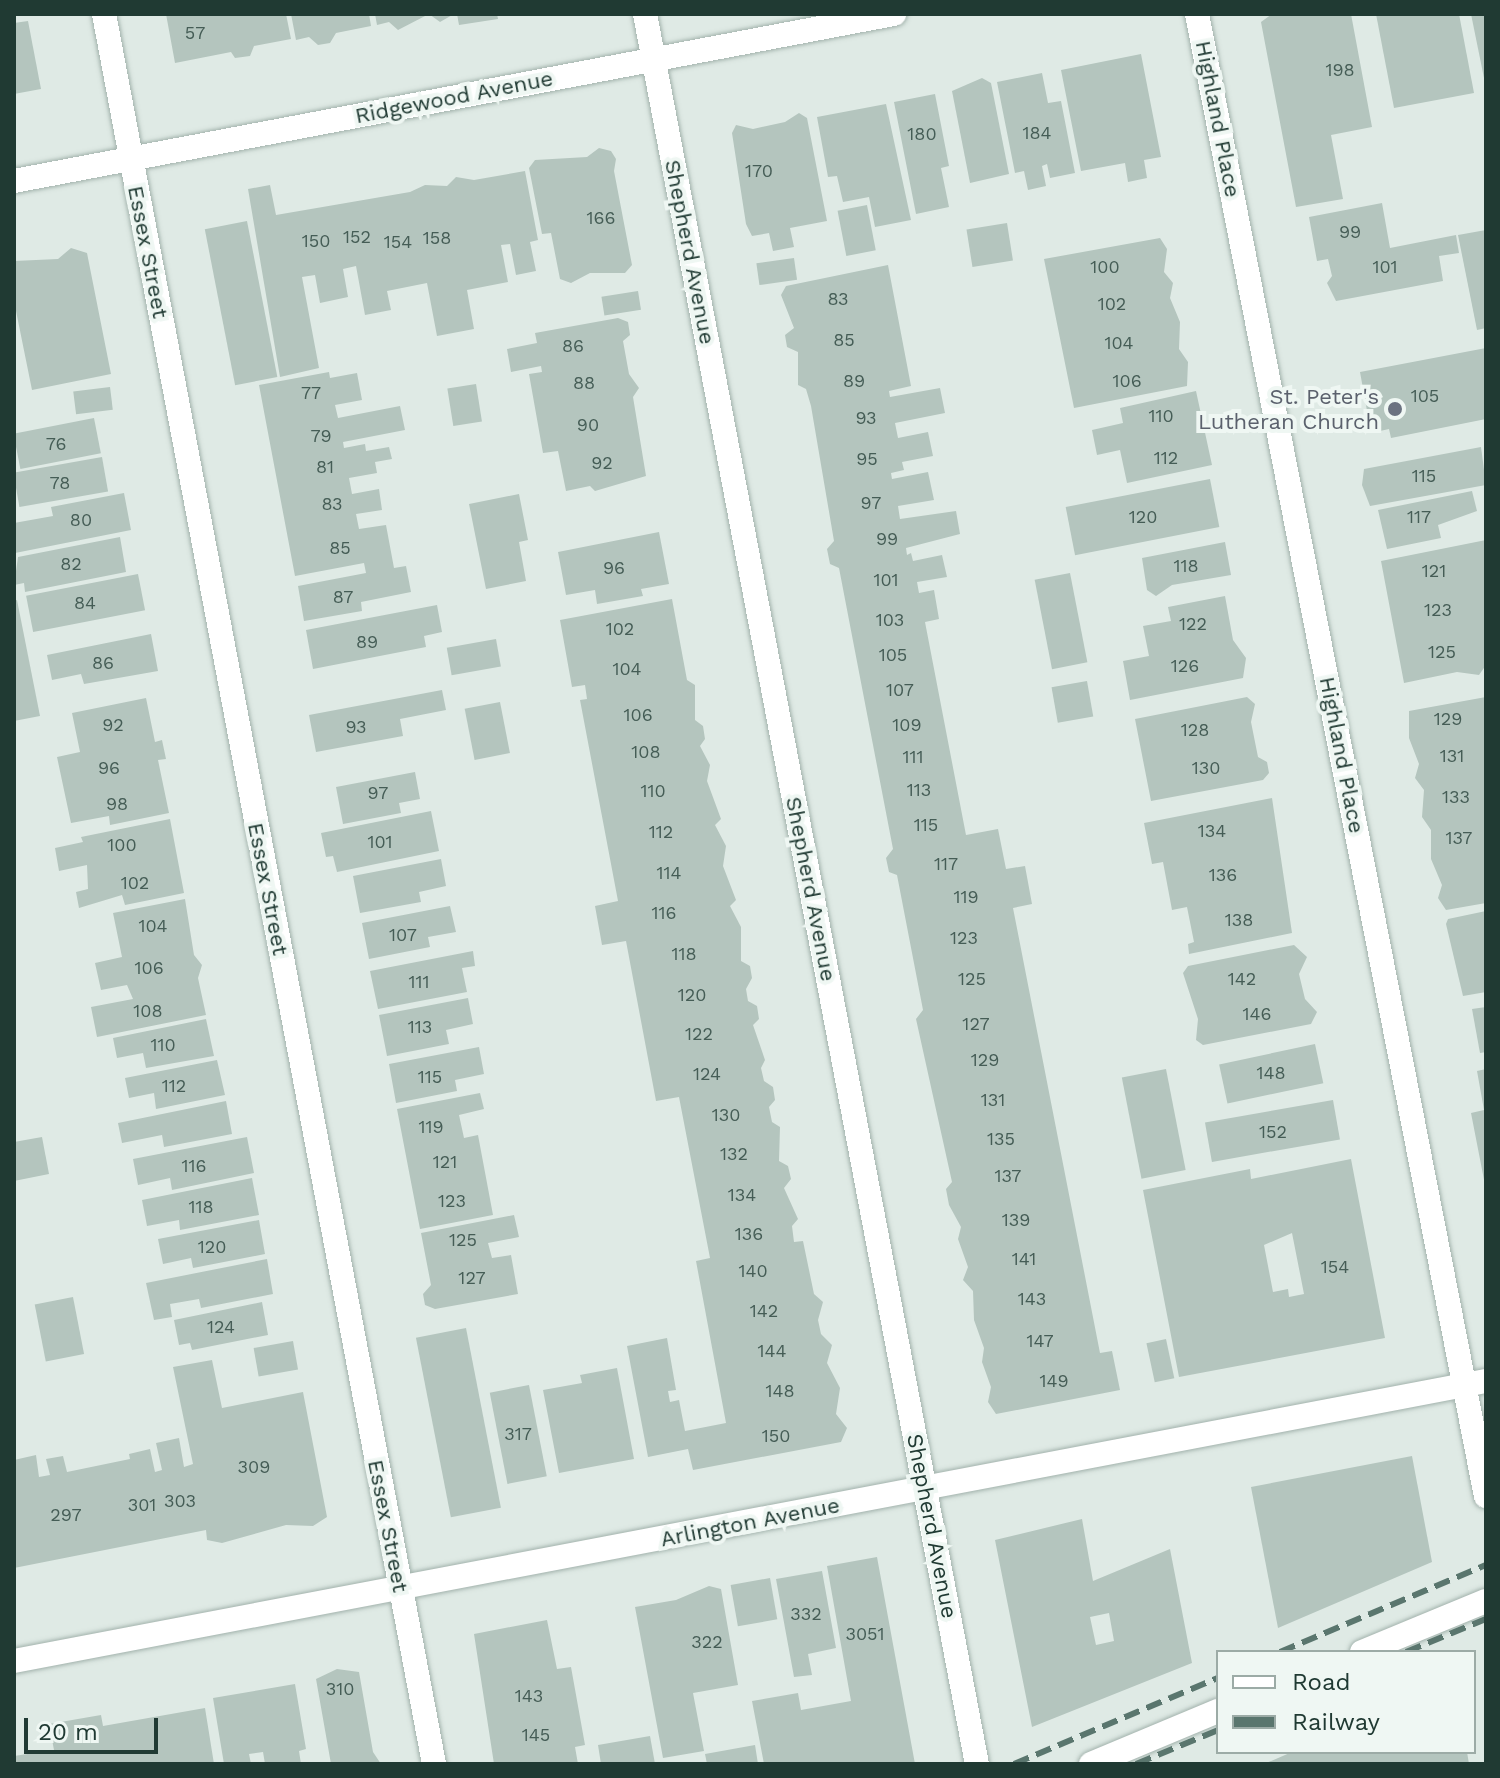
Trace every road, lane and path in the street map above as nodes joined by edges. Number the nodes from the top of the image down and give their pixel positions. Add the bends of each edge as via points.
1 (104, 14) edge
2 (645, 14) edge
3 (894, 14) edge
4 (1197, 14) edge
5 (654, 60) junction
6 (131, 159) junction
7 (14, 181) edge
8 (1475, 1383) edge
9 (924, 1489) junction
10 (1486, 1496) edge
11 (400, 1587) junction
12 (1486, 1601) edge
13 (1367, 1650) edge
14 (14, 1661) edge
15 (1216, 1712) edge
16 (434, 1764) edge
17 (977, 1764) edge
18 (1091, 1764) edge

1 - 6 street, Essex Street
2 - 5 street, Shepherd Avenue
3 - 5 street, Ridgewood Avenue
4 - 8 street, Highland Place
5 - 6 street, Ridgewood Avenue
5 - 9 street, Shepherd Avenue
6 - 7 street, Ridgewood Avenue
6 - 11 street, Essex Street
8 - 9 street, Arlington Avenue
8 - 10 street, Highland Place
9 - 11 street, Arlington Avenue
9 - 17 street, Shepherd Avenue
11 - 14 street, Arlington Avenue
11 - 16 street, Essex Street
12 - 13 street
15 - 18 street

